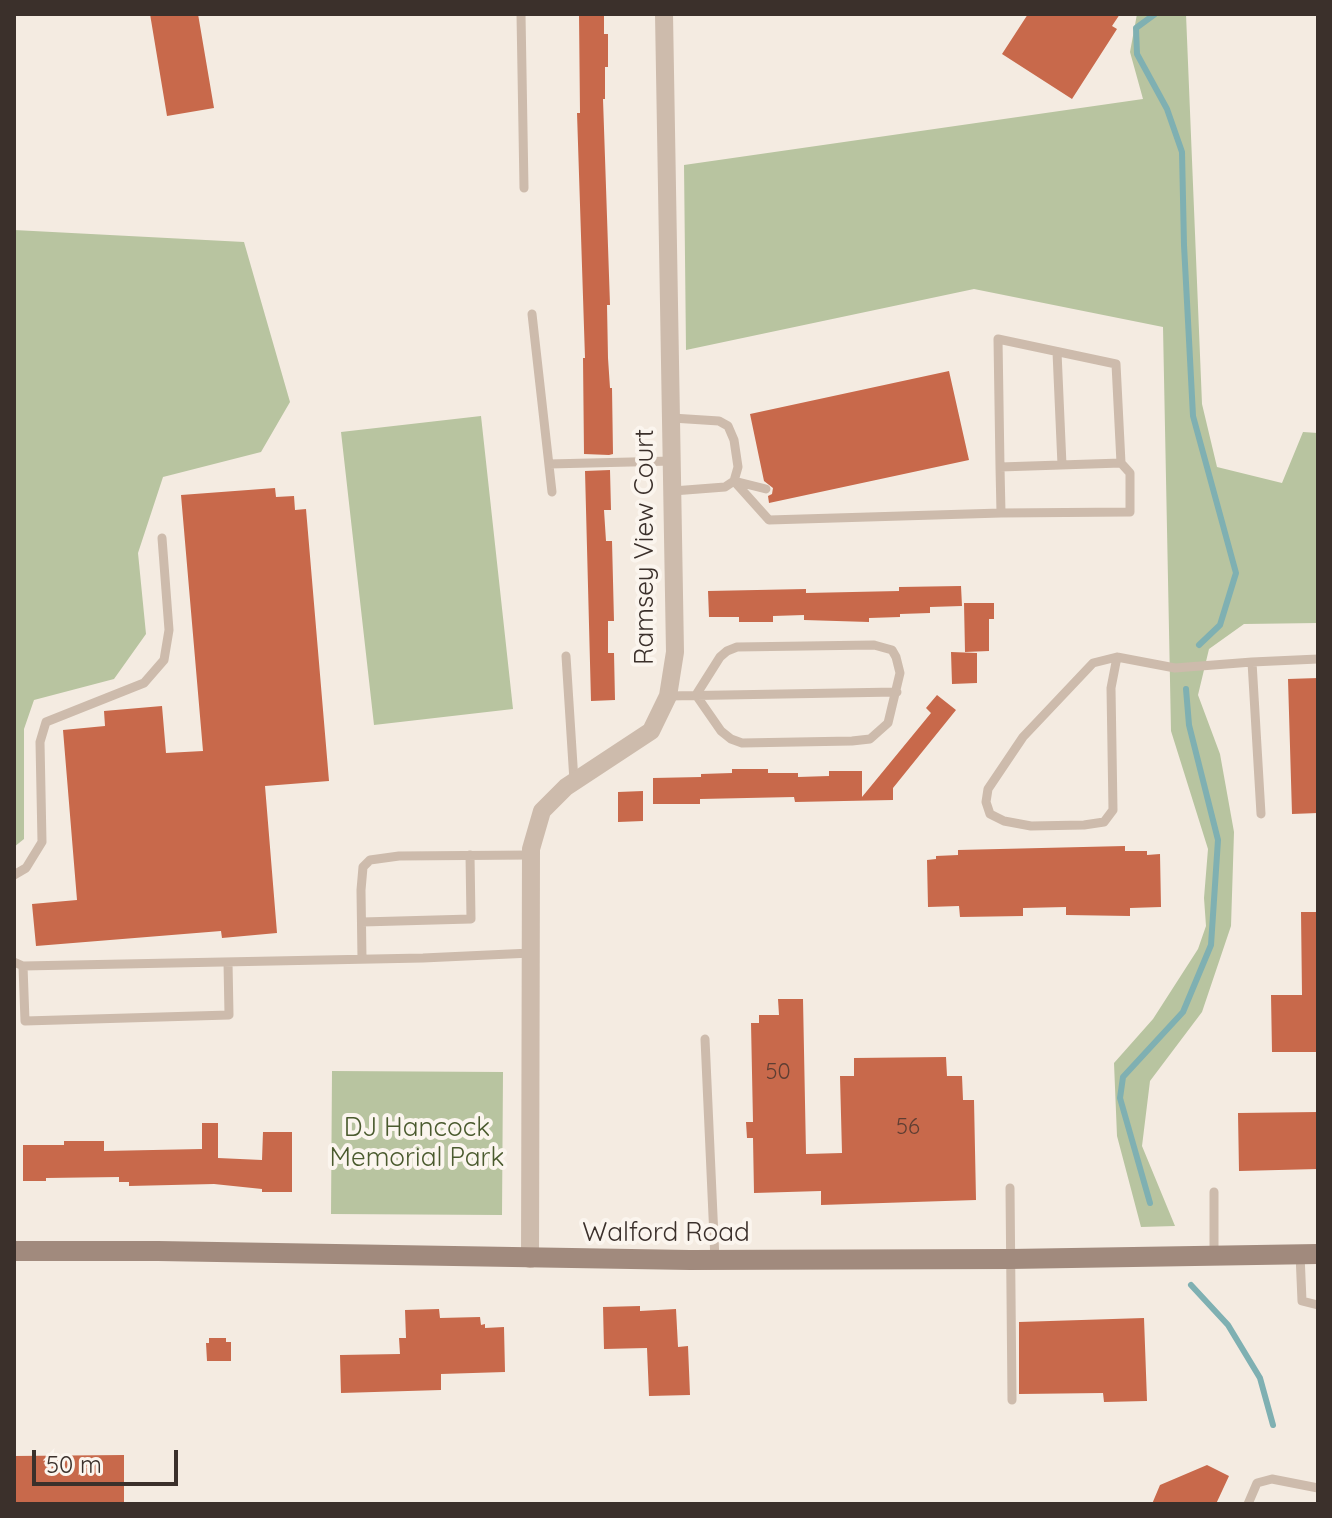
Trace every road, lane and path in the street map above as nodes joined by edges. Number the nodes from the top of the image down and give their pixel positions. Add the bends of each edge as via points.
1 (521, 14) edge
2 (664, 14) edge
3 (524, 188) dead end
4 (532, 314) dead end
5 (1057, 352) junction
6 (672, 418) junction
7 (672, 461) junction
8 (1121, 463) junction
9 (549, 464) junction
10 (1062, 465) junction
11 (1000, 467) junction
12 (734, 481) junction
13 (766, 489) dead end
14 (673, 491) junction
15 (552, 492) dead end
16 (1001, 513) junction
17 (162, 538) dead end
18 (566, 656) dead end
19 (1117, 657) junction
20 (1318, 659) edge
21 (1252, 662) junction
22 (897, 692) junction
23 (696, 695) junction
24 (668, 696) junction
25 (574, 781) junction
26 (1261, 814) dead end
27 (470, 855) junction
28 (531, 855) junction
29 (14, 875) edge
30 (362, 922) junction
31 (531, 953) junction
32 (362, 959) junction
33 (228, 962) junction
34 (19, 964) edge
35 (705, 1039) dead end
36 (1010, 1188) dead end
37 (1214, 1192) dead end
38 (14, 1251) edge
39 (1309, 1254) edge
40 (1214, 1256) junction
41 (530, 1259) junction
42 (1010, 1259) junction
43 (715, 1260) junction
44 (1318, 1305) edge
45 (1012, 1400) dead end
46 (1318, 1488) edge
47 (1248, 1504) edge

1 - 3 lane
2 - 6 street, Ramsey View Court
4 - 9 lane
5 - 8 lane via 1116,364
5 - 10 lane
5 - 11 lane via 998,339
6 - 7 street, Ramsey View Court
6 - 12 lane via 728,426 738,467
7 - 9 lane
7 - 14 street, Ramsey View Court
8 - 10 lane
8 - 16 lane via 1130,473 1130,512
9 - 15 lane
10 - 11 lane
11 - 16 lane
12 - 13 lane
12 - 14 lane via 725,487
12 - 16 lane via 769,520
14 - 24 street, Ramsey View Court via 675,652
17 - 29 lane via 169,630 164,660 144,683 46,722 40,742 42,842 26,868
18 - 25 lane
19 - 19 lane via 1093,663 1023,737 988,789 990,814 1031,826 1104,822 1113,810 1111,688
19 - 21 lane via 1175,668
20 - 21 lane
21 - 26 lane
22 - 23 lane
22 - 23 lane via 888,723 870,739 742,743 721,731
22 - 23 lane via 900,673 892,650 859,645 737,647 720,657
23 - 24 lane
24 - 25 street, Ramsey View Court via 651,731
25 - 28 street, Ramsey View Court via 542,811
27 - 28 lane
27 - 30 lane via 370,860 363,867
27 - 30 lane via 471,919
28 - 31 street, Ramsey View Court
30 - 32 lane
31 - 32 lane
31 - 41 street, Ramsey View Court
32 - 33 lane
33 - 34 lane
33 - 34 lane via 229,1015 25,1021
35 - 43 lane
36 - 42 lane
37 - 40 lane
38 - 41 street, Walford Road
39 - 40 street, Walford Road
39 - 44 lane via 1302,1301
40 - 42 street, Walford Road
41 - 43 street, Walford Road
42 - 43 street, Walford Road
42 - 45 lane
46 - 47 lane via 1272,1479 1257,1483

